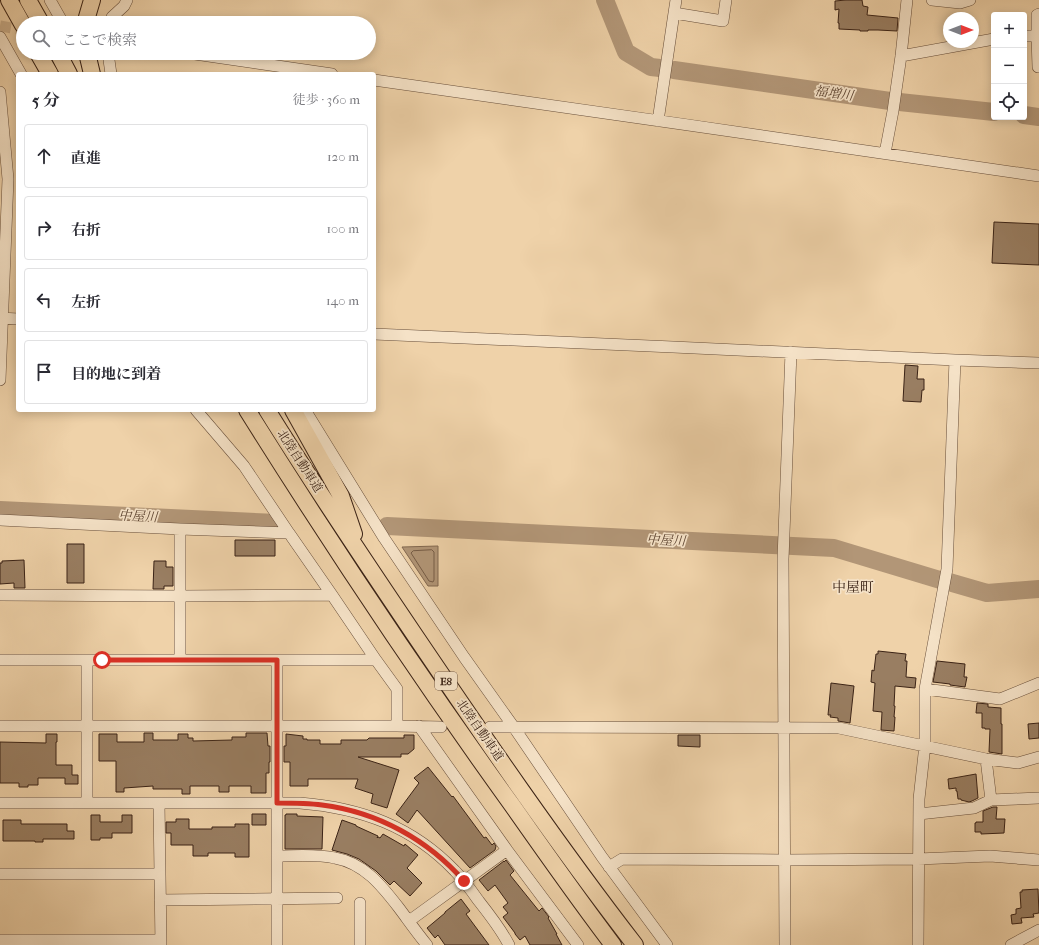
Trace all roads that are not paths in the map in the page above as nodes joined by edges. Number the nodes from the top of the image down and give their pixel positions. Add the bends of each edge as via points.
1 (9, 0) edge
2 (28, 0) edge
3 (50, 0) edge
4 (92, 0) edge
5 (127, 0) edge
6 (676, 0) edge
7 (726, 0) edge
8 (907, 0) edge
9 (932, 0) edge
10 (970, 0) edge
11 (674, 13) junction
12 (1039, 14) edge
13 (18, 16) edge
14 (37, 16) edge
15 (59, 16) edge
16 (87, 16) edge
17 (113, 16) edge
18 (1027, 36) edge
19 (1036, 36) junction
20 (0, 37) edge
21 (991, 40) edge
22 (901, 56) junction
23 (42, 60) edge
24 (62, 60) edge
25 (81, 60) edge
26 (88, 60) edge
27 (109, 60) edge
28 (236, 60) edge
29 (1038, 67) dead end
30 (20, 72) edge
31 (49, 72) edge
32 (69, 72) edge
33 (87, 72) edge
34 (91, 72) edge
35 (111, 72) edge
36 (318, 72) edge
37 (376, 80) edge
38 (0, 92) edge
39 (658, 121) junction
40 (884, 153) junction
41 (1039, 176) edge
42 (1, 318) edge
43 (16, 319) edge
44 (376, 334) edge
45 (792, 352) junction
46 (955, 360) junction
47 (1039, 363) edge
48 (0, 380) edge
49 (198, 412) edge
50 (248, 412) edge
51 (268, 412) edge
52 (294, 412) edge
53 (306, 412) edge
54 (0, 520) edge
55 (180, 529) junction
56 (290, 533) junction
57 (365, 562) junction
58 (332, 595) junction
59 (0, 596) edge
60 (180, 596) junction
61 (0, 660) edge
62 (87, 660) junction
63 (180, 660) junction
64 (277, 660) junction
65 (376, 660) junction
66 (1039, 683) edge
67 (925, 689) junction
68 (0, 726) edge
69 (87, 726) junction
70 (277, 726) junction
71 (396, 726) junction
72 (419, 726) junction
73 (513, 726) junction
74 (490, 727) dead end
75 (441, 728) dead end
76 (783, 728) junction
77 (925, 745) junction
78 (1039, 757) edge
79 (986, 759) junction
80 (1039, 798) edge
81 (991, 800) junction
82 (0, 803) edge
83 (87, 803) junction
84 (159, 803) junction
85 (277, 803) junction
86 (919, 814) junction
87 (507, 850) junction
88 (277, 856) junction
89 (918, 859) junction
90 (785, 860) junction
91 (1039, 860) edge
92 (609, 867) junction
93 (0, 874) edge
94 (160, 874) junction
95 (464, 881) junction
96 (337, 898) dead end
97 (277, 899) junction
98 (160, 900) junction
99 (360, 903) dead end
100 (409, 921) junction
101 (1039, 930) edge
102 (0, 940) edge
103 (161, 942) edge
104 (277, 945) edge
105 (360, 945) edge
106 (427, 945) edge
107 (509, 945) edge
108 (578, 945) edge
109 (613, 945) edge
110 (634, 945) edge
111 (667, 945) edge
112 (785, 945) edge
113 (918, 945) edge
114 (1011, 945) edge

1 - 13 highway
2 - 14 highway
3 - 15 street
4 - 16 highway
5 - 17 street
6 - 11 street
7 - 11 street via 722,21
8 - 22 street
9 - 10 street via 960,3
11 - 39 street
12 - 19 street
18 - 19 street
19 - 29 street
20 - 30 street
21 - 22 street
22 - 40 street
23 - 31 highway
24 - 32 highway
25 - 33 street
26 - 34 highway
27 - 35 street
28 - 36 street
37 - 39 street
38 - 42 street via 8,179
39 - 40 street
40 - 41 street
42 - 43 street
42 - 48 street
44 - 45 street
45 - 46 street
45 - 76 street via 783,559
46 - 47 street
46 - 67 street via 948,569
49 - 56 street via 244,466
50 - 109 highway, 北陸自動車道 / E8 via 384,622 529,830
51 - 57 highway, 北陸自動車道 / E8
52 - 57 highway via 341,496
53 - 73 street via 384,538
54 - 55 street
55 - 56 street
55 - 60 street
56 - 58 street
57 - 110 highway, 北陸自動車道 / E8 via 474,723
58 - 60 street
58 - 65 street
59 - 60 street
60 - 63 street
61 - 62 street
62 - 63 street
62 - 69 street
63 - 64 street
64 - 65 street
64 - 70 street
65 - 71 street via 397,689
66 - 67 street via 1000,699
67 - 77 street
68 - 69 street
69 - 70 street
69 - 83 street
70 - 71 street
70 - 85 street
71 - 72 street
72 - 75 street
72 - 87 street
73 - 74 street
73 - 76 street
73 - 92 street
76 - 77 street via 839,728
76 - 90 street
77 - 79 street
77 - 86 street
78 - 79 street via 1018,763
79 - 81 street
80 - 81 street
81 - 86 street via 974,808
82 - 83 street
83 - 84 street
84 - 85 street
84 - 94 street
85 - 88 street
85 - 95 street via 323,805 354,811 383,821 431,849
86 - 89 street
87 - 95 street
87 - 108 street
88 - 97 street
88 - 100 street via 326,856 354,864 379,883
89 - 90 street
89 - 91 street via 990,856
89 - 113 street
90 - 92 street via 622,859
90 - 112 street
92 - 111 street
93 - 94 street
94 - 98 street
95 - 100 street
95 - 107 street via 496,923
96 - 97 street
97 - 98 street
97 - 104 street
98 - 103 street
99 - 105 street
100 - 106 street
101 - 114 street
102 - 103 street

